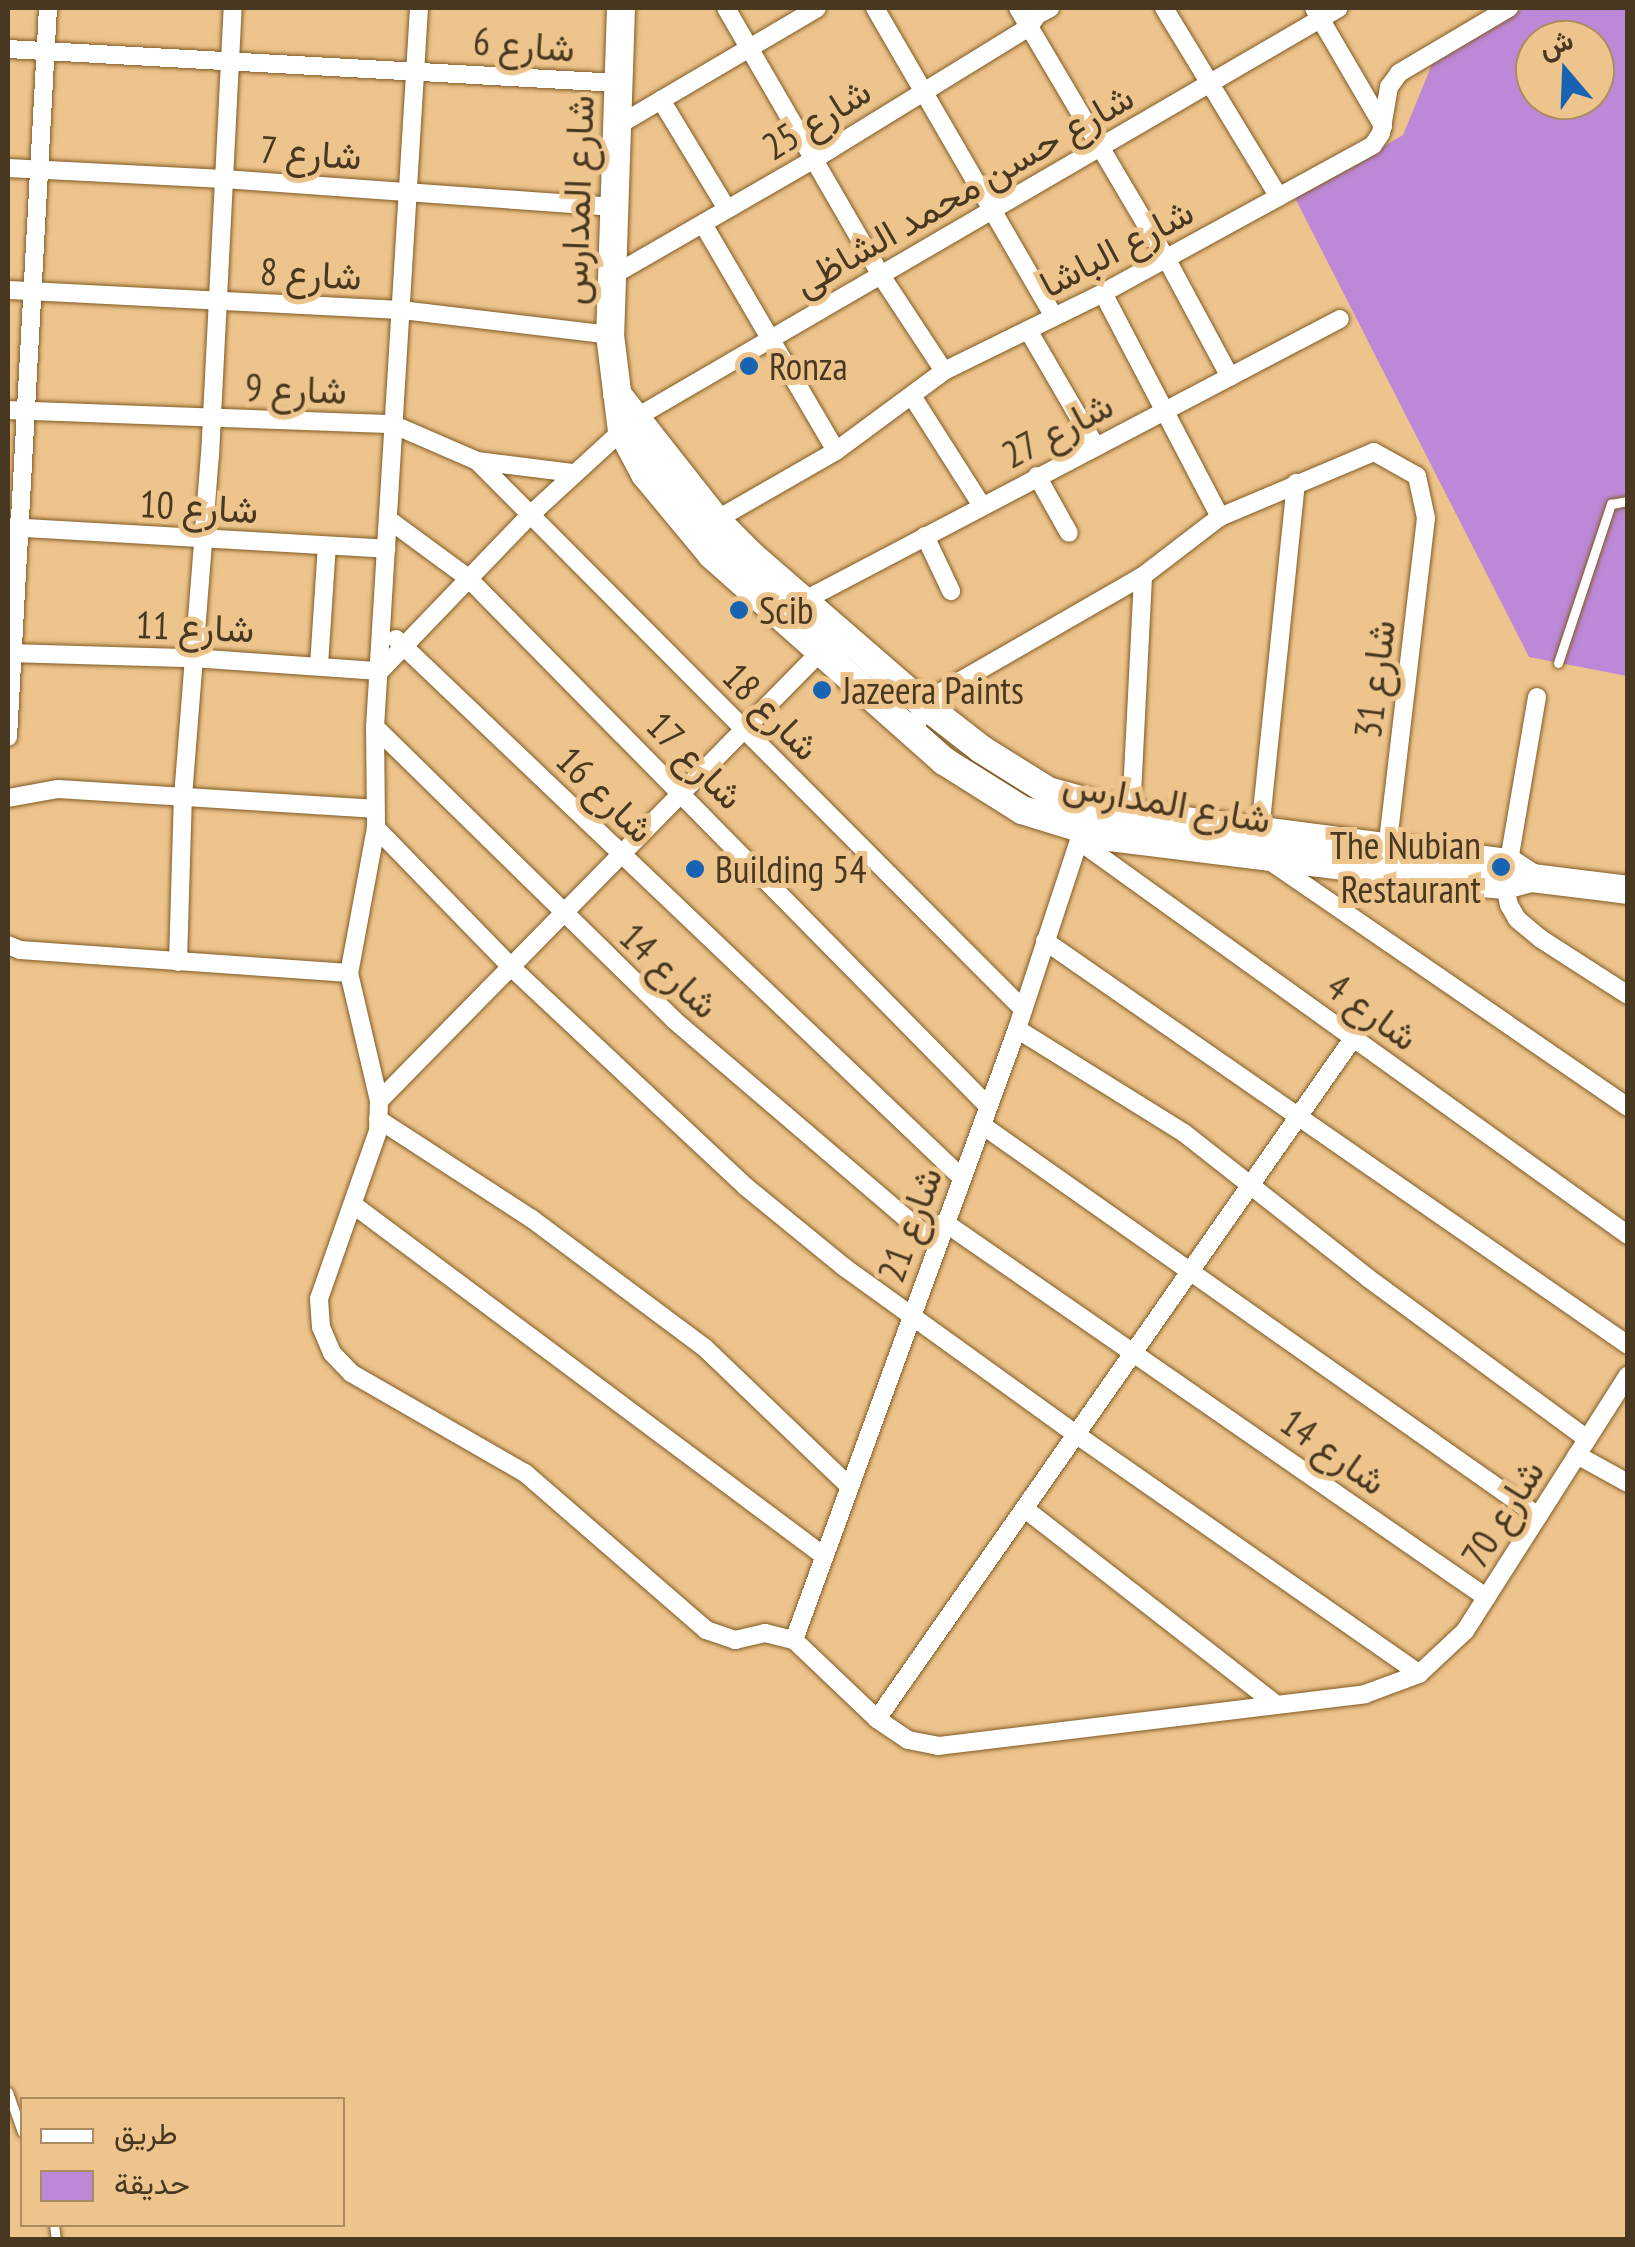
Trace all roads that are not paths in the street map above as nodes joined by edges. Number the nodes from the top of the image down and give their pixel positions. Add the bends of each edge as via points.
1 (48, 8) edge
2 (234, 8) edge
3 (419, 8) edge
4 (621, 8) edge
5 (726, 8) edge
6 (817, 8) edge
7 (875, 8) edge
8 (1018, 8) edge
9 (1050, 8) edge
10 (1164, 8) edge
11 (1339, 8) edge
12 (1510, 8) edge
13 (1317, 13) edge
14 (1029, 27) junction
15 (750, 48) junction
16 (8, 49) edge
17 (45, 52) junction
18 (232, 60) junction
19 (415, 71) junction
20 (618, 82) junction
21 (1212, 82) junction
22 (921, 90) junction
23 (662, 100) junction
24 (617, 126) junction
25 (1384, 126) junction
26 (1102, 148) junction
27 (814, 160) junction
28 (8, 168) edge
29 (39, 170) junction
30 (224, 178) junction
31 (410, 190) junction
32 (1279, 198) junction
33 (610, 207) junction
34 (727, 209) junction
35 (990, 209) junction
36 (703, 224) junction
37 (1166, 258) junction
38 (880, 274) junction
39 (610, 277) junction
40 (8, 290) edge
41 (32, 291) junction
42 (1103, 294) junction
43 (219, 300) junction
44 (401, 310) junction
45 (1054, 317) junction
46 (1340, 319) dead end
47 (1028, 330) junction
48 (610, 335) junction
49 (771, 340) junction
50 (944, 371) junction
51 (1230, 377) junction
52 (912, 396) junction
53 (16, 410) edge
54 (1164, 410) junction
55 (212, 418) junction
56 (392, 424) junction
57 (630, 424) junction
58 (1095, 445) junction
59 (836, 450) junction
60 (477, 461) junction
61 (574, 473) junction
62 (1037, 476) junction
63 (1296, 483) junction
64 (1628, 501) edge
65 (982, 506) junction
66 (530, 515) junction
67 (1220, 517) junction
68 (388, 520) junction
69 (716, 520) junction
70 (12, 527) edge
71 (1069, 533) dead end
72 (925, 536) junction
73 (203, 540) junction
74 (327, 546) junction
75 (386, 548) junction
76 (1143, 576) junction
77 (468, 578) junction
78 (951, 591) dead end
79 (806, 600) junction
80 (382, 624) junction
81 (403, 646) junction
82 (821, 651) junction
83 (10, 653) edge
84 (192, 658) junction
85 (1558, 662) dead end
86 (319, 664) junction
87 (380, 671) junction
88 (1537, 697) dead end
89 (922, 703) junction
90 (375, 727) junction
91 (745, 730) junction
92 (915, 734) junction
93 (8, 737) edge
94 (681, 790) junction
95 (183, 797) junction
96 (8, 798) edge
97 (373, 808) junction
98 (1131, 814) junction
99 (376, 828) junction
100 (1081, 836) junction
101 (1261, 844) junction
102 (1387, 848) junction
103 (623, 855) junction
104 (1515, 875) junction
105 (1628, 890) edge
106 (566, 912) junction
107 (1046, 941) junction
108 (8, 945) edge
109 (178, 962) junction
110 (511, 967) junction
111 (349, 973) junction
112 (1628, 995) edge
113 (1021, 1007) junction
114 (1017, 1028) junction
115 (1354, 1037) junction
116 (986, 1104) junction
117 (1628, 1107) edge
118 (379, 1110) junction
119 (1300, 1117) junction
120 (982, 1126) junction
121 (960, 1176) junction
122 (1248, 1186) junction
123 (355, 1206) junction
124 (944, 1222) junction
125 (1628, 1235) edge
126 (936, 1244) junction
127 (1190, 1272) junction
128 (911, 1314) junction
129 (1628, 1345) edge
130 (1137, 1352) junction
131 (1628, 1375) edge
132 (1077, 1435) junction
133 (1582, 1447) junction
134 (1628, 1482) edge
135 (850, 1486) junction
136 (1025, 1509) junction
137 (1538, 1516) junction
138 (824, 1556) junction
139 (1488, 1598) junction
140 (794, 1640) junction
141 (1419, 1674) junction
142 (1272, 1702) junction
143 (876, 1719) junction
144 (8, 2092) edge
145 (20, 2126) edge

1 - 17 street
2 - 18 street
3 - 19 street
4 - 20 street, شارع المدارس
5 - 15 street
6 - 15 street
7 - 22 street
8 - 14 street
9 - 14 street, شارع 25
10 - 21 street
11 - 13 street, شارع حسن محمد الشاظى
12 - 25 street via 1399,73 1389,87
13 - 21 street, شارع حسن محمد الشاظى
13 - 25 street
14 - 22 street, شارع 25
14 - 26 street
15 - 23 street
15 - 27 street
16 - 17 street, شارع 6
17 - 18 street, شارع 6
17 - 29 street
18 - 19 street, شارع 6
18 - 30 street
19 - 20 street, شارع 6
19 - 31 street
20 - 24 street, شارع المدارس
21 - 26 street, شارع حسن محمد الشاظى
21 - 32 street
22 - 27 street, شارع 25
22 - 35 street
23 - 24 street
23 - 34 street
24 - 33 street, شارع المدارس
25 - 32 street, شارع الباشا via 1373,146
26 - 35 street, شارع حسن محمد الشاظى
26 - 37 street
27 - 34 street, شارع 25
27 - 38 street
28 - 29 street, شارع 7
29 - 30 street, شارع 7
29 - 41 street
30 - 31 street, شارع 7
30 - 43 street
31 - 33 street, شارع 7
31 - 44 street
32 - 37 street, شارع الباشا
33 - 39 street, شارع المدارس
34 - 36 street, شارع 25
35 - 38 street, شارع حسن محمد الشاظى
35 - 45 street
36 - 39 street, شارع 25
36 - 49 street
37 - 42 street, شارع الباشا
37 - 51 street
38 - 49 street, شارع حسن محمد الشاظى
38 - 50 street
39 - 48 street, شارع المدارس
40 - 41 street, شارع 8
41 - 43 street, شارع 8
41 - 53 street
42 - 45 street, شارع الباشا
42 - 54 street
43 - 44 street, شارع 8
43 - 55 street
44 - 48 street, شارع 8
44 - 56 street
45 - 47 street, شارع الباشا
46 - 51 street, شارع 27
47 - 50 street, شارع الباشا
47 - 58 street
48 - 57 street, شارع المدارس via 617,394
49 - 57 street, شارع حسن محمد الشاظى
49 - 59 street
50 - 52 street, شارع الباشا
51 - 54 street, شارع 27
52 - 59 street, شارع الباشا
52 - 65 street
53 - 55 street, شارع 9
53 - 70 street
54 - 58 street, شارع 27
54 - 67 street
55 - 56 street, شارع 9
55 - 73 street
56 - 60 street, شارع 9
56 - 68 street
57 - 61 street, شارع حسن محمد الشاظى
57 - 69 street, شارع المدارس
57 - 82 street, شارع المدارس via 645,474 712,555
58 - 62 street, شارع 27
59 - 69 street, شارع الباشا
60 - 61 street, شارع 9
60 - 66 street, شارع 18
61 - 66 street, شارع حسن محمد الشاظى
62 - 65 street, شارع 27
62 - 71 street
63 - 67 street
63 - 101 street
63 - 102 street, شارع 31 via 1374,452 1416,476 1426,518
64 - 85 lane via 1611,504
65 - 72 street, شارع 27
66 - 77 street, شارع حسن محمد الشاظى
66 - 91 street, شارع 18
67 - 76 street
68 - 75 street
68 - 77 street, شارع 17
69 - 79 street, شارع المدارس
70 - 73 street, شارع 10
70 - 83 street
72 - 78 street
72 - 79 street, شارع 27
73 - 74 street, شارع 10
73 - 84 street
74 - 75 street, شارع 10
74 - 86 street
75 - 80 street
76 - 89 street
76 - 98 street
77 - 81 street, شارع حسن محمد الشاظى
77 - 94 street, شارع 17
79 - 89 street, شارع المدارس
80 - 81 street, شارع 16
80 - 87 street
81 - 87 street, شارع حسن محمد الشاظى
81 - 103 street, شارع 16
82 - 91 street
82 - 92 street, شارع المدارس
83 - 84 street, شارع 11
83 - 93 street
84 - 86 street, شارع 11
84 - 95 street
86 - 87 street, شارع 11
87 - 90 street
88 - 104 street
89 - 92 street
89 - 98 street, شارع المدارس via 1048,791
90 - 97 street
90 - 106 street, شارع 14
91 - 94 street
91 - 113 street, شارع 18
92 - 100 street, شارع المدارس via 982,788
94 - 103 street
94 - 116 street, شارع 17
95 - 96 street via 58,790
95 - 97 street
95 - 109 street
97 - 99 street
98 - 101 street, شارع المدارس
99 - 110 street
99 - 111 street
100 - 101 street, شارع المدارس
100 - 107 street, شارع 21
100 - 115 street, شارع 4
101 - 102 street, شارع المدارس
101 - 104 street, شارع المدارس
101 - 117 street
102 - 104 street, شارع المدارس
103 - 106 street
103 - 121 street, شارع 16
104 - 105 street, شارع المدارس
104 - 112 street via 1509,905 1528,929
106 - 110 street
106 - 126 street, شارع 14 via 688,1032
107 - 113 street, شارع 21
107 - 119 street
108 - 109 street
109 - 111 street
110 - 118 street
110 - 128 street via 746,1187
111 - 118 street
113 - 114 street, شارع 21
114 - 116 street, شارع 21
114 - 122 street via 1184,1133
115 - 119 street
115 - 125 street, شارع 4
116 - 120 street, شارع 21
118 - 123 street
118 - 135 street via 704,1347
119 - 122 street
119 - 129 street
120 - 121 street, شارع 21
120 - 127 street
121 - 124 street, شارع 21
122 - 127 street
122 - 133 street
123 - 138 street
123 - 140 street via 320,1299 321,1327 351,1374 525,1473 706,1630 736,1640 765,1633
124 - 126 street, شارع 21
124 - 130 street, شارع 14
126 - 128 street, شارع 21
127 - 130 street
127 - 137 street
128 - 132 street
128 - 135 street, شارع 21
130 - 132 street
130 - 139 street, شارع 14
131 - 133 street, شارع 70
132 - 136 street
132 - 141 street
133 - 134 street
133 - 137 street, شارع 70
135 - 138 street, شارع 21
136 - 142 street
136 - 143 street
137 - 139 street, شارع 70
138 - 140 street, شارع 21
139 - 141 street, شارع 70 via 1465,1631
140 - 143 street
141 - 142 street via 1365,1694
142 - 143 street via 938,1746 908,1740
144 - 145 lane

